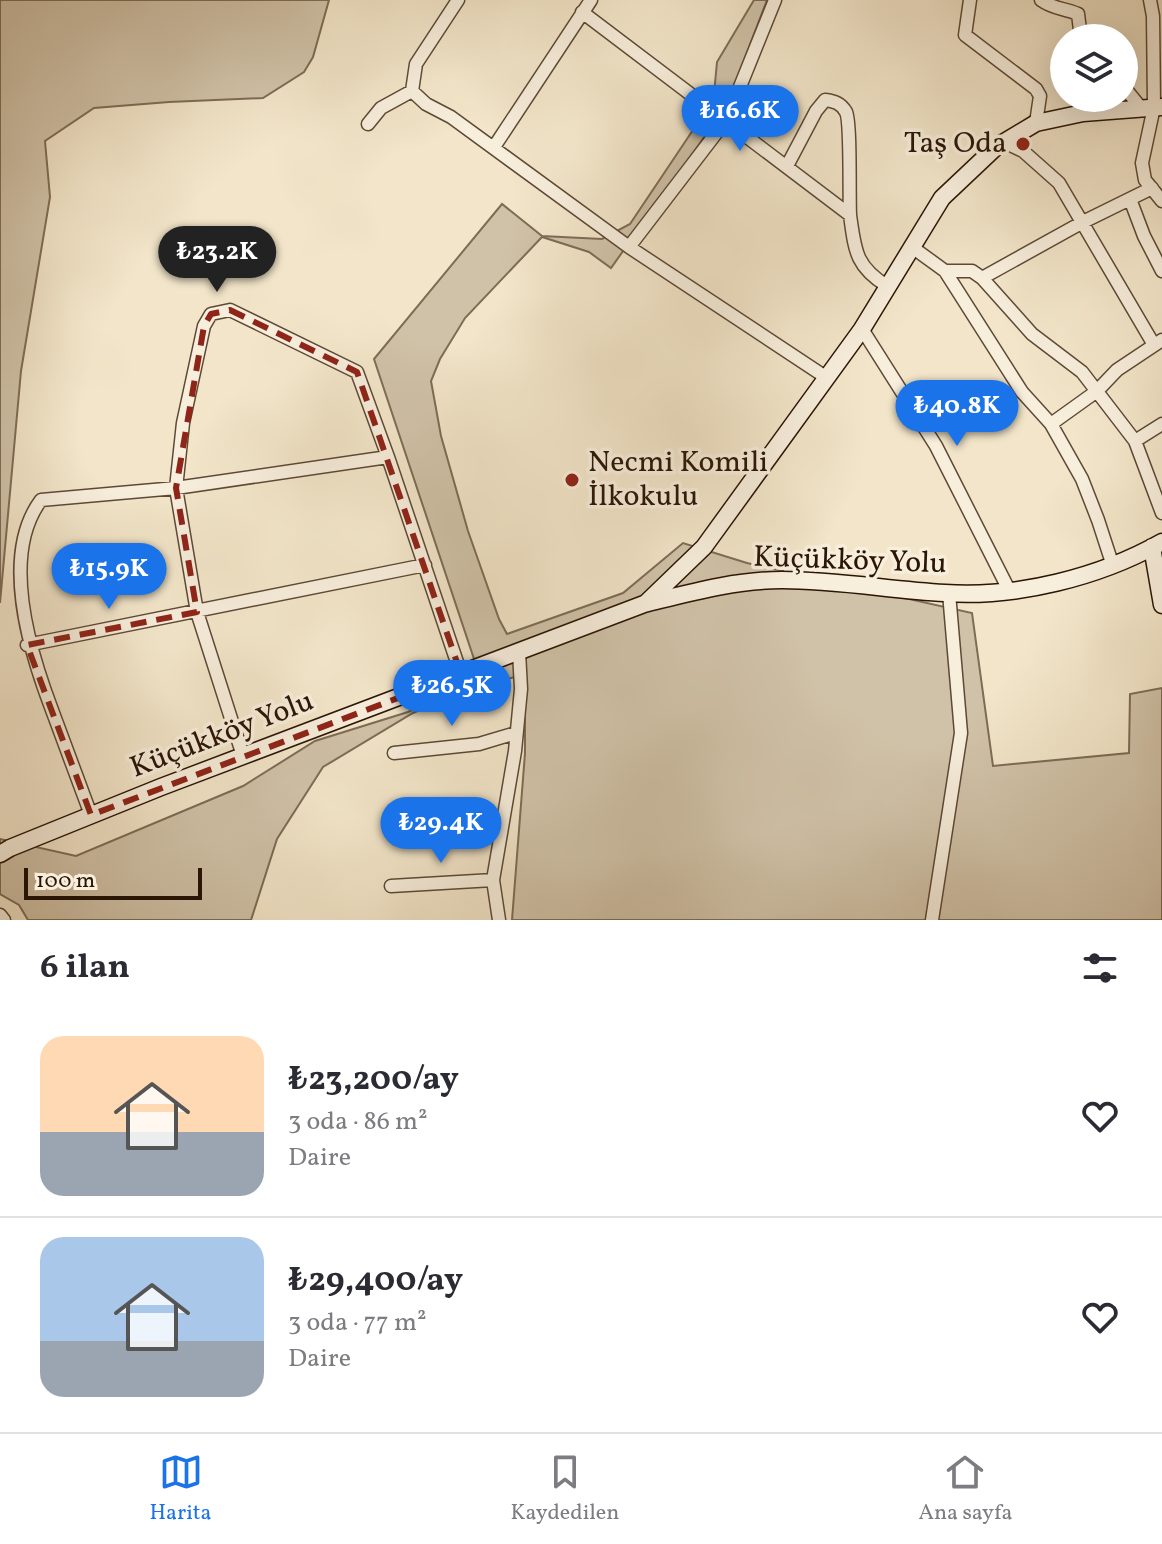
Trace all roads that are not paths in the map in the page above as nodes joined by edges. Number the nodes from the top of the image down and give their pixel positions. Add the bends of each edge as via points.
1 (458, 0) edge
2 (591, 0) edge
3 (775, 0) edge
4 (970, 0) edge
5 (1041, 0) edge
6 (1064, 4) edge
7 (1155, 6) edge
8 (582, 12) junction
9 (1079, 24) edge
10 (412, 91) junction
11 (1152, 107) edge
12 (727, 119) junction
13 (1036, 123) junction
14 (368, 124) dead end
15 (1149, 137) junction
16 (1004, 142) junction
17 (1162, 146) edge
18 (494, 147) junction
19 (787, 166) junction
20 (1152, 188) junction
21 (1130, 199) junction
22 (1162, 201) edge
23 (850, 215) junction
24 (1083, 222) junction
25 (629, 247) junction
26 (912, 247) junction
27 (945, 271) junction
28 (1162, 271) edge
29 (982, 278) junction
30 (887, 286) junction
31 (862, 329) junction
32 (1158, 342) edge
33 (827, 378) junction
34 (1097, 391) junction
35 (1051, 424) junction
36 (1162, 424) edge
37 (1135, 441) junction
38 (388, 457) junction
39 (176, 488) junction
40 (1162, 513) edge
41 (1157, 545) edge
42 (1112, 563) junction
43 (425, 565) junction
44 (1010, 592) junction
45 (949, 593) junction
46 (644, 604) junction
47 (1162, 605) edge
48 (197, 612) junction
49 (27, 645) junction
50 (519, 652) junction
51 (461, 674) junction
52 (516, 733) junction
53 (394, 753) dead end
54 (243, 756) junction
55 (91, 815) junction
56 (0, 854) edge
57 (493, 880) junction
58 (391, 886) dead end
59 (0, 915) edge
60 (497, 916) edge
61 (4, 920) edge
62 (932, 920) edge

1 - 10 street via 416,64
2 - 8 street
3 - 12 street
4 - 13 street via 965,35 1036,89
5 - 6 street via 1052,8
6 - 9 street via 1078,14
7 - 11 street
8 - 12 street
8 - 18 street
10 - 14 street via 381,108
10 - 18 street
11 - 13 main road
11 - 15 street
12 - 19 street
12 - 25 street
13 - 16 main road
15 - 17 street
15 - 20 street via 1142,163
16 - 24 street via 1023,151 1059,183
16 - 26 main road via 938,205
18 - 25 street
19 - 23 street
19 - 23 street via 825,100 840,105 850,127
20 - 21 street
20 - 22 street
21 - 24 street
21 - 28 street
23 - 30 street via 856,256
24 - 29 street
24 - 32 street
25 - 33 street
26 - 27 street
26 - 30 main road
27 - 29 street via 972,271
27 - 35 street via 1022,392
29 - 34 street via 1032,334 1082,372
30 - 31 main road
31 - 33 main road
31 - 44 street via 936,446
32 - 34 street
33 - 46 main road via 704,547
34 - 35 street
34 - 37 street
35 - 42 street via 1082,479
36 - 37 street
37 - 40 street
38 - 39 street
38 - 39 street via 357,372 230,310 211,314 204,326 183,423
38 - 43 street
39 - 48 street
39 - 49 street via 41,500 31,510 15,559
41 - 42 main road, Küçükköy Yolu
41 - 47 main road
42 - 44 main road, Küçükköy Yolu via 1075,578
43 - 48 street
43 - 51 street
44 - 45 main road, Küçükköy Yolu
45 - 46 main road, Küçükköy Yolu via 781,580 713,586
45 - 62 street via 961,733
46 - 50 main road, Küçükköy Yolu
48 - 49 street
48 - 54 street
49 - 55 street
50 - 51 main road, Küçükköy Yolu
50 - 52 street
51 - 54 main road, Küçükköy Yolu
52 - 53 street via 479,744
52 - 57 street
54 - 55 main road, Küçükköy Yolu
55 - 56 main road, Küçükköy Yolu
57 - 58 street
57 - 60 street
59 - 61 street

